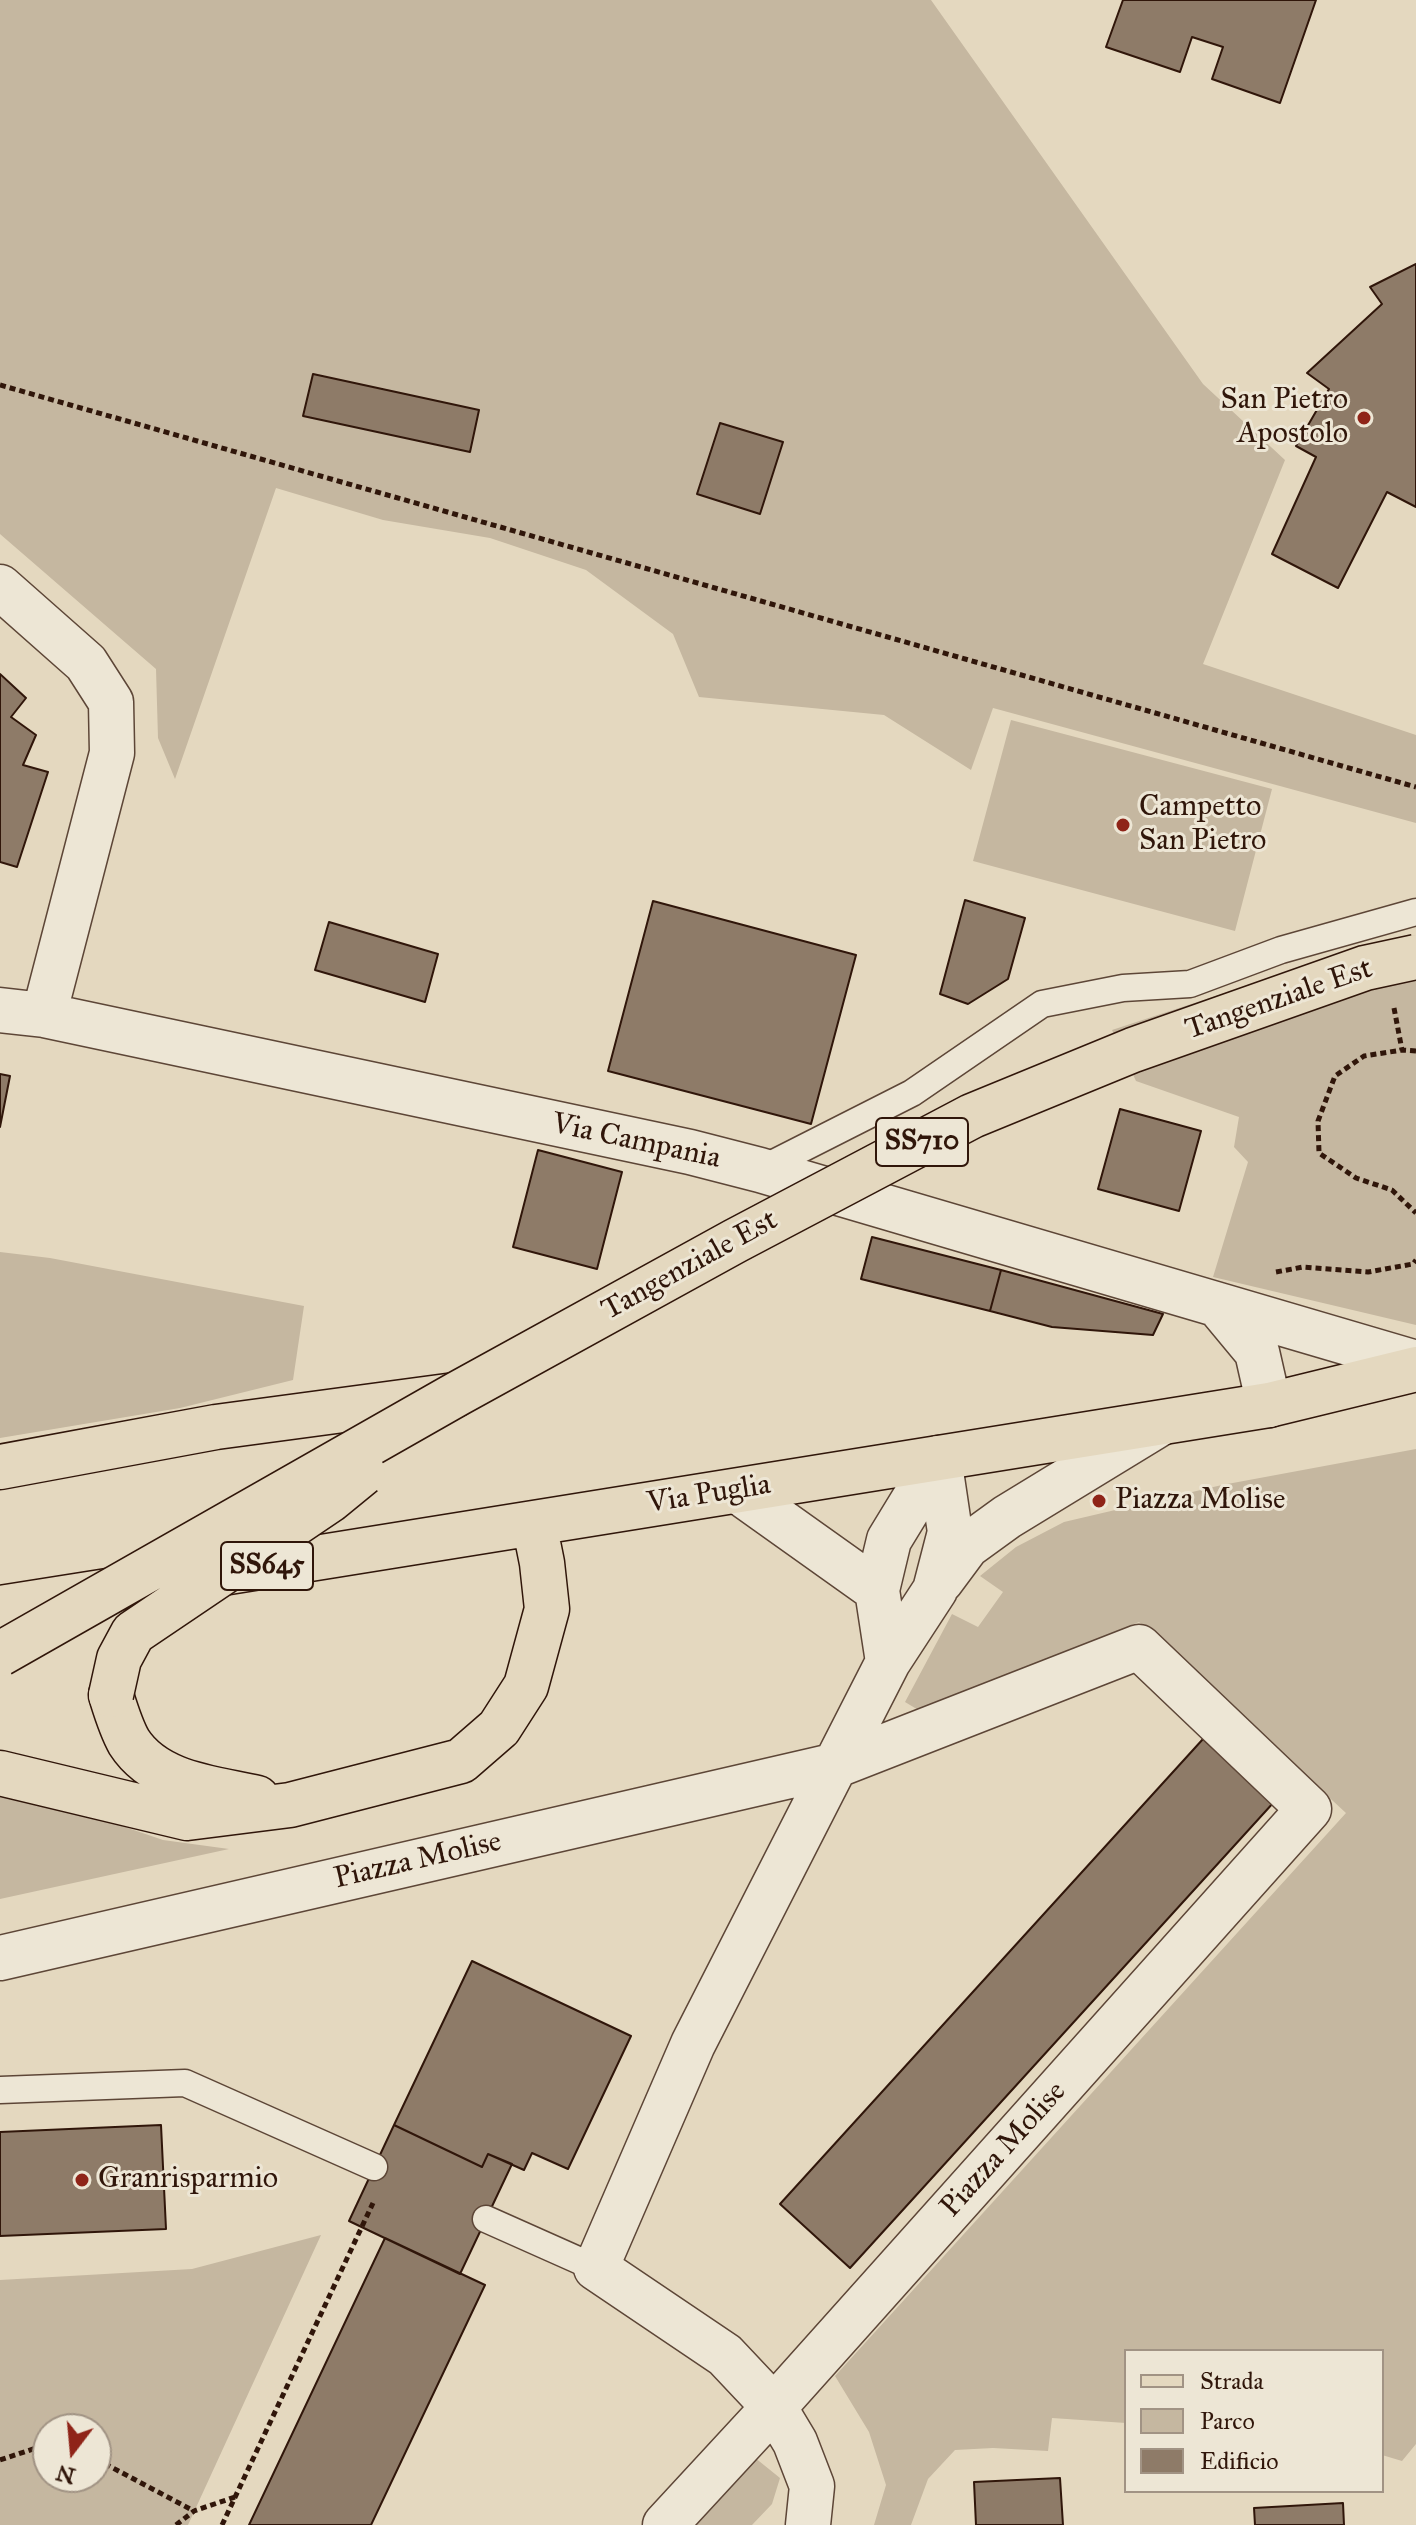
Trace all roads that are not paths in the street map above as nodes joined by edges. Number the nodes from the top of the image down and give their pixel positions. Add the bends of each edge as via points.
1 (0, 587) edge
2 (1416, 912) edge
3 (1416, 957) edge
4 (0, 1010) edge
5 (44, 1015) junction
6 (760, 1170) junction
7 (1218, 1305) junction
8 (1416, 1363) edge
9 (1416, 1369) edge
10 (457, 1394) junction
11 (1416, 1401) edge
12 (1269, 1405) junction
13 (1161, 1423) junction
14 (939, 1458) junction
15 (0, 1467) edge
16 (738, 1491) junction
17 (534, 1523) junction
18 (877, 1590) junction
19 (935, 1590) junction
20 (0, 1608) edge
21 (0, 1654) edge
22 (888, 1662) junction
23 (837, 1765) junction
24 (0, 1773) edge
25 (290, 1805) junction
26 (0, 1958) edge
27 (0, 2090) edge
28 (374, 2167) dead end
29 (486, 2219) dead end
30 (596, 2268) junction
31 (774, 2407) junction
32 (665, 2525) edge
33 (808, 2525) edge

1 - 5 street via 86,663 111,702 112,753
2 - 6 lane via 1281,950 1190,984 1123,988 1042,1004 912,1093
3 - 10 main road, Tangenziale Est / SS710, bridge via 1365,968 1147,1045 972,1116
4 - 5 street, Via Campania
5 - 6 street, Via Campania
6 - 7 street, Via Campania
7 - 8 street, Via Campania
7 - 12 street via 1257,1352
9 - 12 main road, Via Puglia
10 - 15 main road via 216,1427
10 - 21 main road, Tangenziale Est / SS710, bridge
10 - 25 main road, bridge via 330,1500 133,1633 119,1659 111,1695 130,1743 156,1769 185,1782
11 - 12 main road
12 - 13 main road, Via Puglia
13 - 14 main road, Via Puglia
13 - 19 street via 967,1546
14 - 16 main road, Via Puglia
14 - 18 street via 889,1540
14 - 19 street via 950,1532
16 - 17 main road, Via Puglia
16 - 18 street
17 - 20 main road, Via Puglia / SS645
17 - 25 main road via 547,1609 526,1686 499,1728 461,1761
18 - 22 street
19 - 22 street
22 - 23 street
23 - 26 street, Piazza Molise
23 - 30 street via 693,2044
23 - 31 street, Piazza Molise via 1139,1647 1309,1809
24 - 25 main road via 187,1818
27 - 28 lane via 185,2083
29 - 30 lane
30 - 31 street via 725,2355
31 - 32 street, Piazza Molise
31 - 33 street via 812,2486

